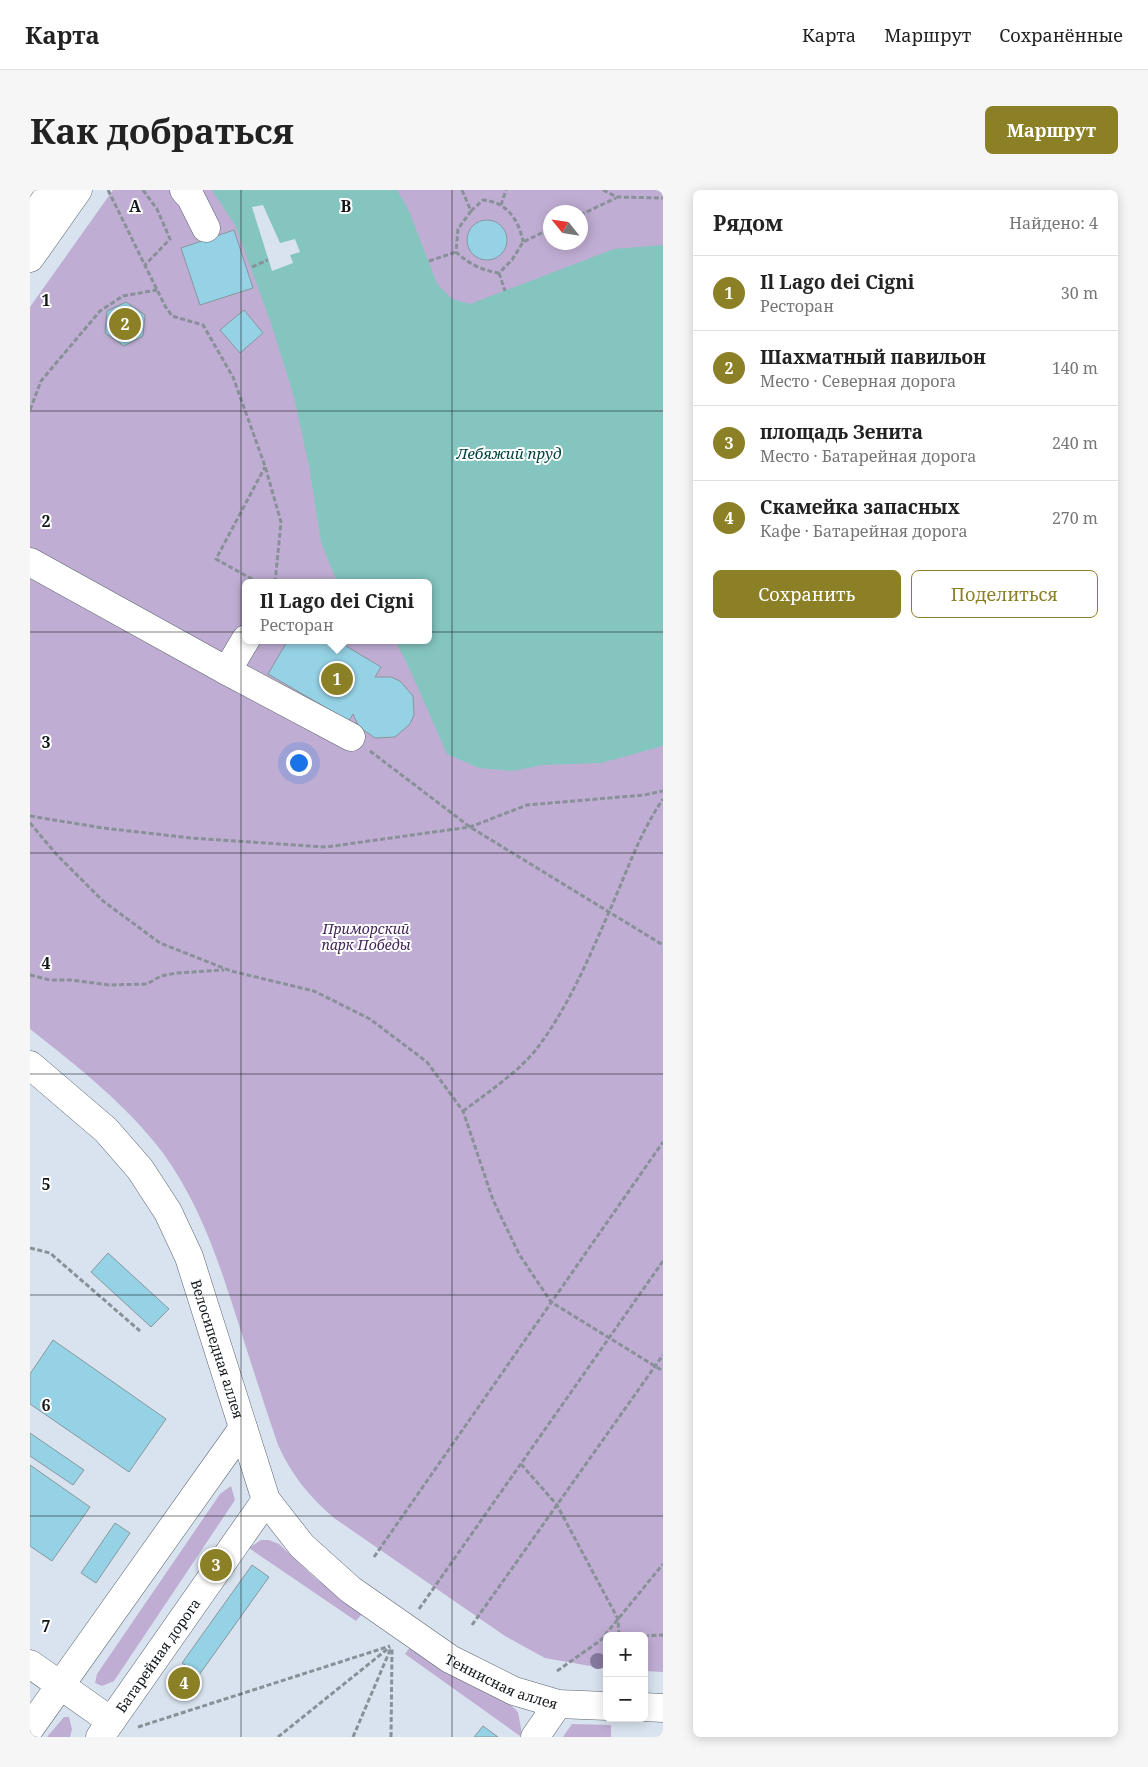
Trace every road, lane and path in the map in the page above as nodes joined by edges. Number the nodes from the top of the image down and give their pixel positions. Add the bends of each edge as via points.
1 (52, 190) edge
2 (78, 190) edge
3 (108, 190) edge
4 (143, 190) edge
5 (184, 190) edge
6 (462, 190) edge
7 (506, 190) edge
8 (603, 190) edge
9 (617, 198) junction
10 (663, 198) edge
11 (501, 205) junction
12 (471, 210) junction
13 (588, 211) edge
14 (30, 222) edge
15 (206, 228) dead end
16 (543, 232) edge
17 (523, 242) junction
18 (456, 252) junction
19 (30, 258) edge
20 (268, 260) dead end
21 (429, 261) dead end
22 (145, 266) junction
23 (252, 267) dead end
24 (499, 272) junction
25 (157, 290) junction
26 (505, 291) dead end
27 (30, 410) edge
28 (265, 466) junction
29 (30, 562) edge
30 (252, 579) edge
31 (275, 579) edge
32 (243, 644) edge
33 (227, 671) junction
34 (351, 736) joint
35 (663, 791) edge
36 (663, 799) edge
37 (30, 816) edge
38 (30, 823) edge
39 (470, 827) junction
40 (609, 912) junction
41 (663, 945) edge
42 (227, 970) junction
43 (30, 975) edge
44 (30, 1065) edge
45 (463, 1111) junction
46 (663, 1142) edge
47 (30, 1248) edge
48 (663, 1262) edge
49 (551, 1302) junction
50 (140, 1331) dead end
51 (609, 1338) junction
52 (663, 1355) edge
53 (656, 1366) junction
54 (663, 1371) edge
55 (243, 1428) junction
56 (521, 1464) junction
57 (266, 1500) junction
58 (557, 1505) junction
59 (374, 1557) dead end
60 (663, 1564) edge
61 (618, 1619) junction
62 (472, 1625) dead end
63 (404, 1629) junction
64 (619, 1632) edge
65 (663, 1635) edge
66 (648, 1636) edge
67 (601, 1640) joint
68 (30, 1664) edge
69 (557, 1671) dead end
70 (61, 1685) junction
71 (558, 1704) junction
72 (603, 1706) edge
73 (648, 1707) edge
74 (663, 1708) edge
75 (30, 1728) edge
76 (113, 1729) edge
77 (278, 1737) edge
78 (353, 1737) edge
79 (391, 1737) edge
80 (535, 1737) edge

1 - 14 street
2 - 19 street
3 - 22 path
4 - 22 path via 157,209 170,239
5 - 15 street
6 - 12 path
7 - 11 path
8 - 9 path
9 - 10 path
9 - 13 path
11 - 12 path via 483,200
11 - 17 path via 517,222
12 - 18 path via 458,229
16 - 17 path
17 - 24 path via 512,260
18 - 21 path
18 - 24 path via 482,270
20 - 23 path
22 - 25 path
24 - 26 path
25 - 27 path via 123,296 100,311 41,381
25 - 28 path via 172,316 203,325 233,378
28 - 30 path via 216,559
28 - 31 path via 282,522
29 - 33 street
32 - 33 street
33 - 34 street
34 - 39 path
35 - 39 path via 527,805
36 - 40 path via 631,856
37 - 39 path via 191,838 326,847
38 - 42 path via 56,855 103,901 160,943
39 - 40 path
40 - 41 path
40 - 45 path via 567,1001 538,1048 498,1085
42 - 43 path via 176,973 161,976 147,984 109,985
42 - 45 path via 314,991 370,1019 427,1062
44 - 55 street, Велосипедная аллея via 106,1130 140,1169 168,1212 189,1257
45 - 49 path via 493,1200 519,1254
46 - 49 path
47 - 50 path via 50,1253
48 - 51 path
49 - 51 path
49 - 59 path
51 - 53 path
51 - 56 path
52 - 53 path
53 - 54 path
53 - 58 path
55 - 57 street, Велосипедная аллея
55 - 70 street
56 - 58 path
56 - 63 path
57 - 63 street, Велосипедная аллея via 302,1546 351,1590
57 - 76 street, Батарейная дорога
58 - 61 path
58 - 62 path
60 - 61 path
61 - 64 path
61 - 67 path
63 - 71 street, Теннисная аллея via 450,1658 514,1691
63 - 76 path
63 - 77 path
63 - 78 path
63 - 79 path
65 - 66 path
67 - 69 path
68 - 70 street
70 - 75 street
70 - 76 street
71 - 72 street, Теннисная аллея
71 - 80 street
73 - 74 street

